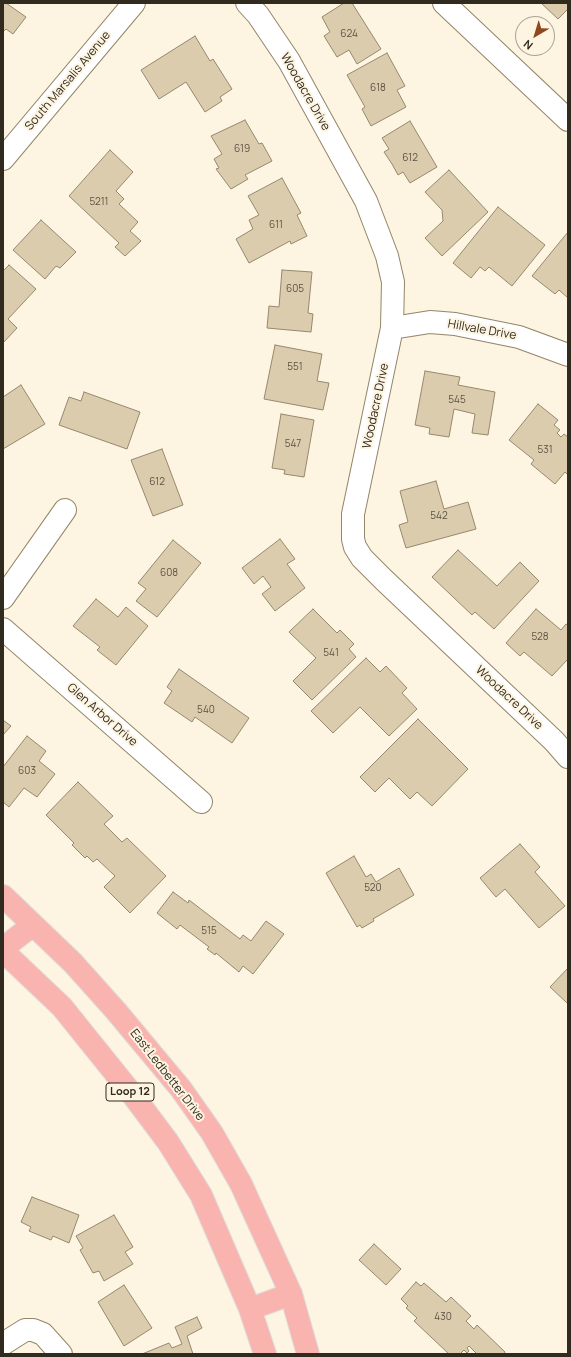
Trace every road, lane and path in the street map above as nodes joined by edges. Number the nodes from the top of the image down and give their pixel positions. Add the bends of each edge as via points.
1 (134, 3) edge
2 (247, 3) edge
3 (444, 3) edge
4 (568, 120) edge
5 (3, 159) edge
6 (392, 328) junction
7 (568, 355) edge
8 (65, 510) dead end
9 (3, 598) edge
10 (3, 629) edge
11 (568, 757) edge
12 (201, 802) dead end
13 (3, 896) edge
14 (34, 925) junction
15 (3, 948) edge
16 (3, 951) edge
17 (291, 1294) junction
18 (250, 1309) junction
19 (3, 1344) edge
20 (60, 1354) edge
21 (265, 1354) edge
22 (308, 1354) edge

1 - 5 street, South Marsalis Avenue
2 - 6 street, Woodacre Drive via 289,61 366,201 387,256 393,282
3 - 4 street
6 - 7 street, Hillvale Drive via 430,322 455,324 520,337
6 - 11 street, Woodacre Drive via 353,514 355,547 362,558 384,580
8 - 9 street
10 - 12 street, Glen Arbor Drive
13 - 14 main road, East Ledbetter Drive / Loop 12
14 - 15 main road
14 - 17 main road, East Ledbetter Drive / Loop 12 via 73,963 182,1089 212,1133 241,1184
16 - 18 main road, Loop 12 via 62,1007 168,1142 201,1196
17 - 18 main road
17 - 22 main road, East Ledbetter Drive / Loop 12
18 - 21 main road, Loop 12
19 - 20 street via 25,1330 34,1330 43,1334

